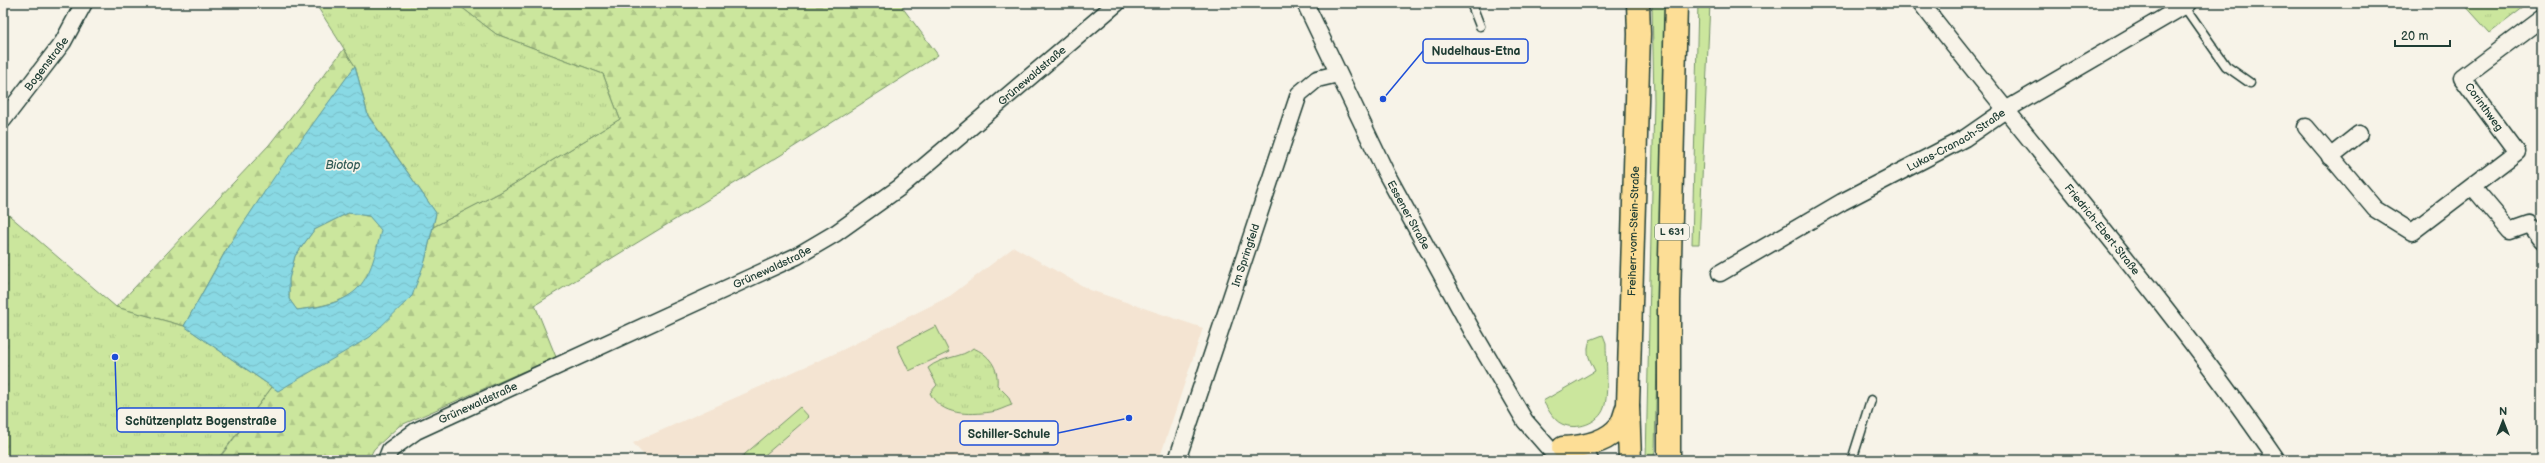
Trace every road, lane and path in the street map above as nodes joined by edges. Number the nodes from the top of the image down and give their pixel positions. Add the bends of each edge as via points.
1 (84, 3) edge
2 (1117, 3) edge
3 (1305, 3) edge
4 (1471, 3) edge
5 (1638, 3) edge
6 (1676, 3) edge
7 (1921, 3) edge
8 (2187, 4) edge
9 (2542, 18) edge
10 (1480, 26) dead end
11 (1338, 74) junction
12 (2250, 83) dead end
13 (2004, 111) junction
14 (3, 120) edge
15 (2306, 127) dead end
16 (2358, 134) dead end
17 (2330, 157) junction
18 (2473, 187) junction
19 (2542, 240) edge
20 (1720, 273) dead end
21 (1871, 400) dead end
22 (1628, 404) junction
23 (1561, 454) edge
24 (386, 460) edge
25 (1177, 460) edge
26 (1590, 460) edge
27 (1630, 460) edge
28 (1669, 460) edge
29 (1852, 460) edge
30 (2277, 460) edge

1 - 14 street, Bogenstraße via 63,42
2 - 24 street, Grünewaldstraße via 900,188 836,233 790,259 416,431 390,450
3 - 11 street, Essener Straße
4 - 10 lane
5 - 22 main road, Freiherr-vom-Stein-Straße
6 - 28 main road, L 631 via 1669,301
7 - 13 street, Friedrich-Ebert-Straße
8 - 12 lane via 2226,66
8 - 13 street, Lukas-Cranach-Straße
9 - 18 street, Corinthweg via 2462,78 2517,152
11 - 23 street, Essener Straße via 1389,180 1478,341 1525,420
11 - 25 street, Im Springfeld via 1317,79 1299,94
13 - 20 street, Lukas-Cranach-Straße via 1965,138 1842,202
13 - 30 street, Friedrich-Ebert-Straße via 2140,276
15 - 17 street, Corinthweg
16 - 17 street
17 - 18 street, Corinthweg via 2375,209 2412,232
18 - 19 street via 2510,231 2530,224
21 - 29 lane
22 - 23 main road via 1620,426 1604,439
22 - 27 main road, Freiherr-vom-Stein-Straße
23 - 26 street, Essener Straße

